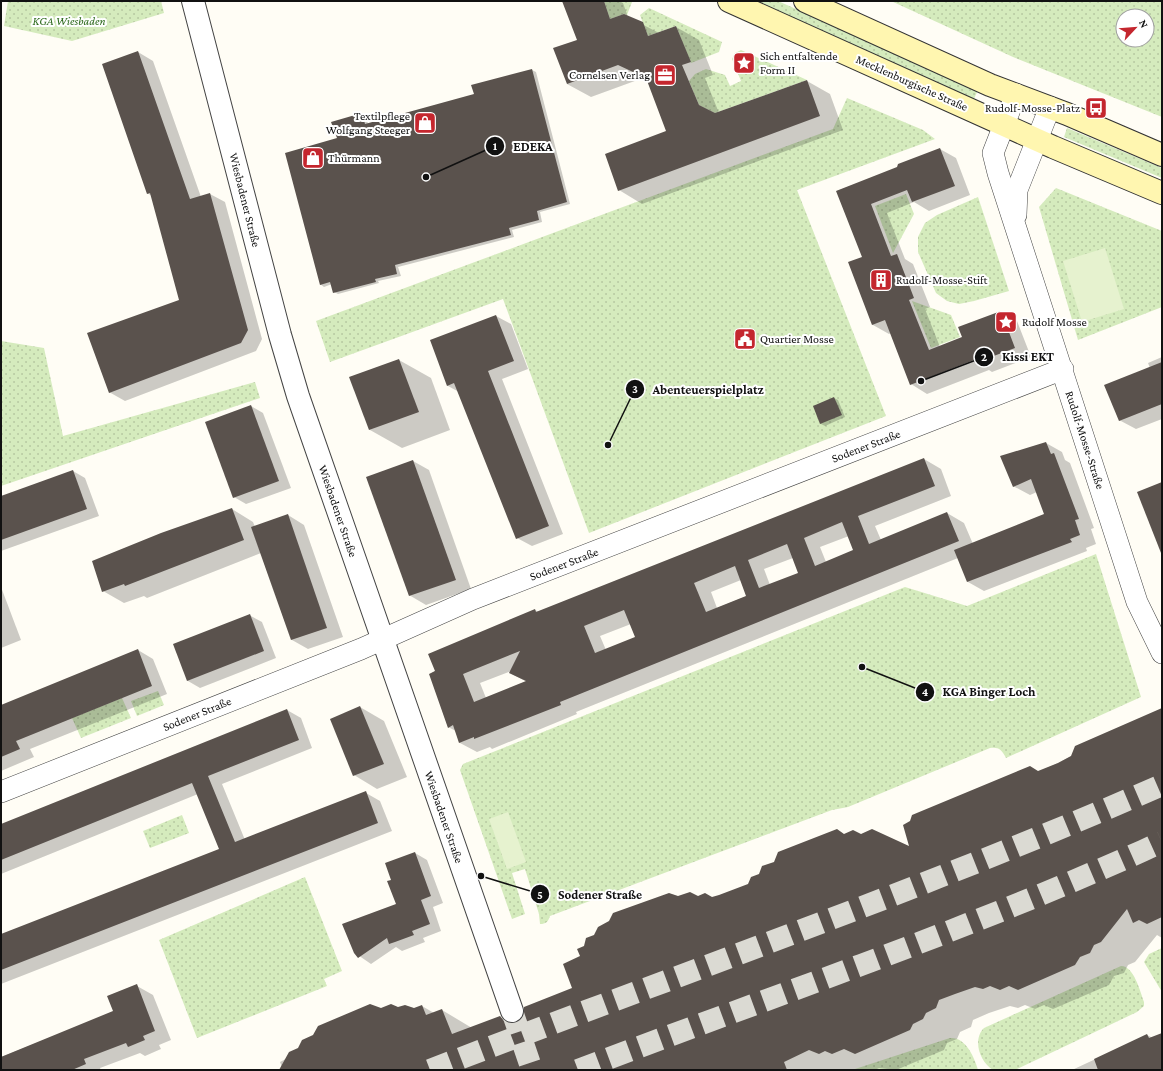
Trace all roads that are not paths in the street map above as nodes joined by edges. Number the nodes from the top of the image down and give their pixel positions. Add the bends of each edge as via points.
1 (193, 1) edge
2 (729, 1) edge
3 (805, 1) edge
4 (1016, 94) junction
5 (1050, 107) junction
6 (1003, 124) junction
7 (1036, 140) junction
8 (1162, 155) edge
9 (1162, 193) edge
10 (1016, 224) junction
11 (1062, 369) junction
12 (383, 640) junction
13 (1162, 653) edge
14 (1, 792) edge
15 (512, 1011) tunnel mouth

1 - 12 street, Wiesbadener Straße via 289,365
2 - 6 main road, Mecklenburgische Straße
3 - 4 main road via 990,85
4 - 5 main road
4 - 6 street, Rudolf-Mosse-Straße
5 - 7 street, Rudolf-Mosse-Straße
5 - 8 main road
6 - 7 main road, Mecklenburgische Straße
6 - 10 street, Rudolf-Mosse-Straße via 993,153
7 - 9 main road, Mecklenburgische Straße
7 - 10 street, Rudolf-Mosse-Straße via 1017,190
10 - 11 street, Rudolf-Mosse-Straße
11 - 12 street, Sodener Straße via 473,599
11 - 13 street, Rudolf-Mosse-Straße via 1137,602
12 - 14 street, Sodener Straße
12 - 15 street, Wiesbadener Straße

